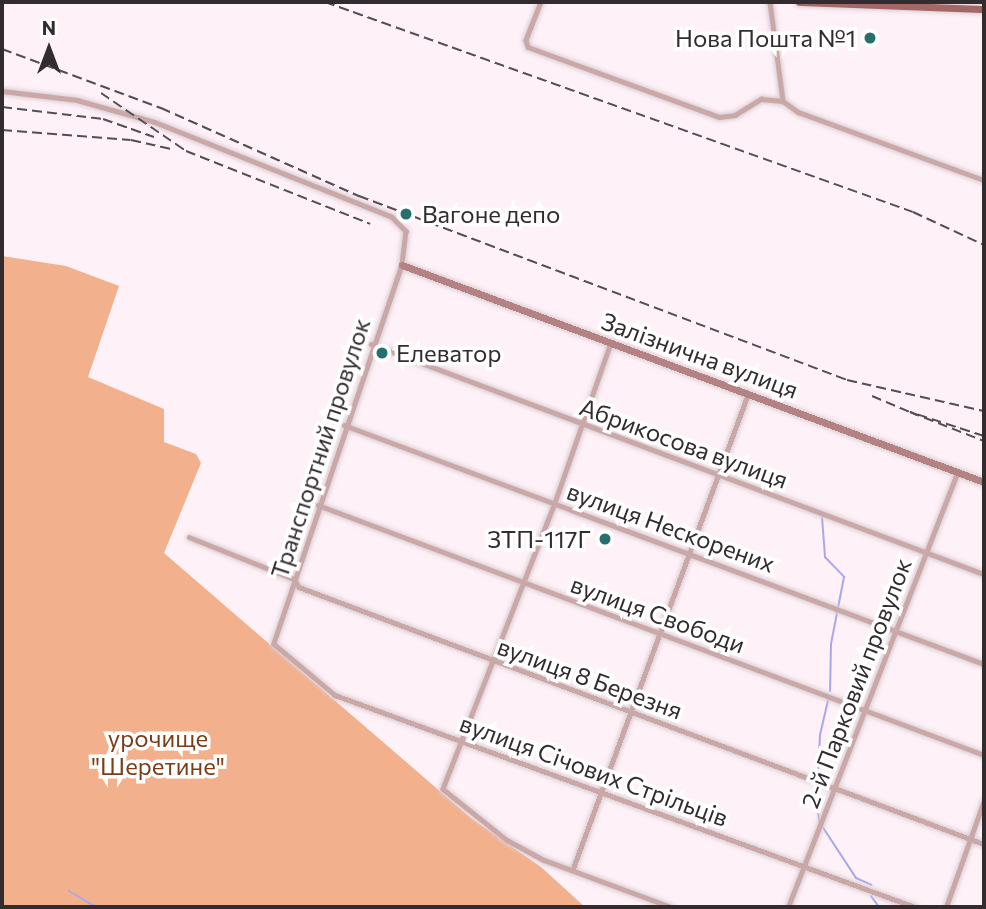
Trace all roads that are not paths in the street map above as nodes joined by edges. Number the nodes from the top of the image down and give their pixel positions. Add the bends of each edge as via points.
1 (541, 2) edge
2 (770, 2) edge
3 (799, 2) edge
4 (984, 9) edge
5 (2, 91) edge
6 (783, 101) junction
7 (984, 180) edge
8 (402, 265) junction
9 (611, 343) junction
10 (371, 344) junction
11 (748, 394) junction
12 (344, 425) junction
13 (584, 425) junction
14 (957, 472) junction
15 (718, 474) junction
16 (984, 482) edge
17 (555, 503) junction
18 (318, 505) junction
19 (189, 537) dead end
20 (925, 551) junction
21 (690, 553) junction
22 (984, 574) edge
23 (294, 579) junction
24 (524, 583) junction
25 (894, 629) junction
26 (657, 632) junction
27 (274, 644) joint
28 (494, 662) junction
29 (984, 664) edge
30 (864, 709) junction
31 (629, 711) junction
32 (462, 740) junction
33 (984, 755) edge
34 (834, 787) junction
35 (601, 789) junction
36 (984, 800) edge
37 (970, 839) junction
38 (984, 845) edge
39 (804, 866) junction
40 (572, 871) junction
41 (671, 907) edge
42 (788, 907) edge
43 (915, 907) edge
44 (946, 907) edge

1 - 6 street via 526,40 528,47 719,117 734,115 761,99
2 - 6 street
3 - 4 main road
5 - 8 street, Транспортний провулок via 77,100 155,122 391,217 406,231
6 - 7 street via 799,112
8 - 9 street, Залізнична вулиця
8 - 10 street, Транспортний провулок
9 - 11 street, Залізнична вулиця
9 - 13 street
10 - 12 street, Транспортний провулок
10 - 13 street, Абрикосова вулиця
11 - 14 street, Залізнична вулиця
11 - 15 street
12 - 17 street, вулиця Нескорених
12 - 18 street, Транспортний провулок
13 - 15 street, Абрикосова вулиця
13 - 17 street
14 - 16 street, Залізнична вулиця
14 - 20 street, 2-й Парковий провулок
15 - 20 street, Абрикосова вулиця
15 - 21 street
17 - 21 street, вулиця Нескорених
17 - 24 street
18 - 23 street, Транспортний провулок
18 - 24 street, вулиця Свободи
19 - 23 street, вулиця 8 Березня
20 - 22 street, Абрикосова вулиця
20 - 25 street, 2-й Парковий провулок
21 - 25 street, вулиця Нескорених
21 - 26 street
23 - 27 street, Транспортний провулок
23 - 28 street, вулиця 8 Березня via 299,587
24 - 26 street, вулиця Свободи
24 - 28 street
25 - 29 street, вулиця Нескорених
25 - 30 street, 2-й Парковий провулок
26 - 30 street, вулиця Свободи
26 - 31 street
27 - 32 street, вулиця Січових Стрільців via 335,695
28 - 31 street, вулиця 8 Березня
28 - 32 street
30 - 33 street, вулиця Свободи
30 - 34 street, 2-й Парковий провулок
31 - 34 street, вулиця 8 Березня
31 - 35 street
32 - 35 street, вулиця Січових Стрільців
32 - 40 street via 443,789 507,840
34 - 37 street, вулиця 8 Березня
34 - 39 street, 2-й Парковий провулок
35 - 39 street, вулиця Січових Стрільців
35 - 40 street
36 - 37 street
37 - 38 street, вулиця 8 Березня
37 - 44 street
39 - 42 street, 2-й Парковий провулок
39 - 43 street, вулиця Січових Стрільців
40 - 41 street

